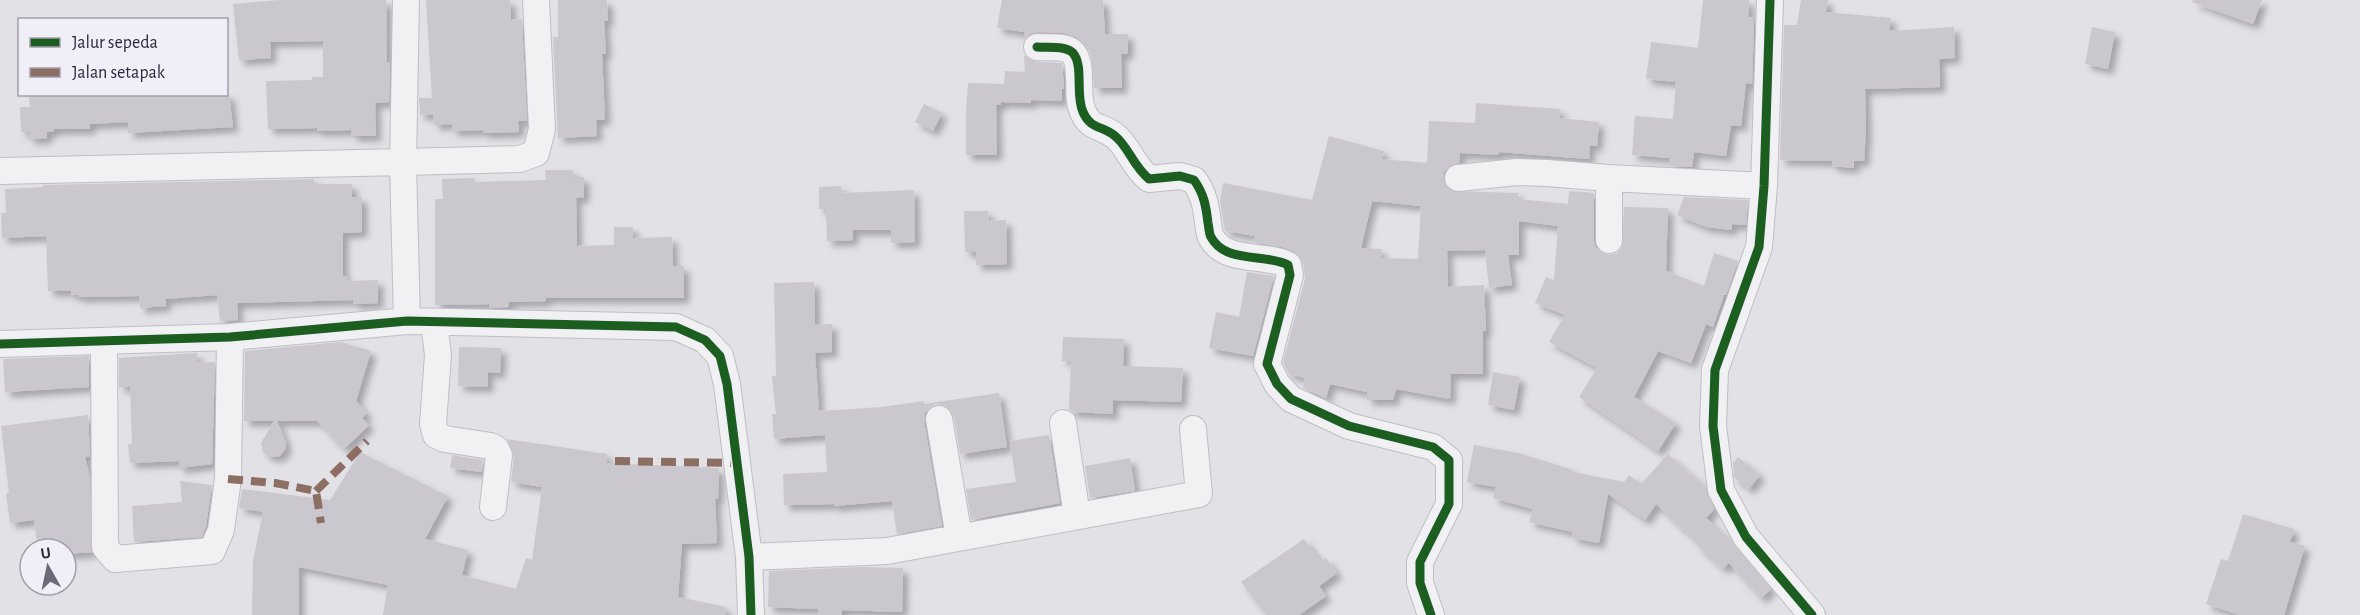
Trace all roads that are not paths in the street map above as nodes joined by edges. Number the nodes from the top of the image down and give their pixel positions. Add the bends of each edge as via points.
1 (406, 0) edge
2 (536, 0) edge
3 (1770, 0) edge
4 (1037, 47) dead end
5 (403, 162) junction
6 (0, 171) edge
7 (1458, 178) dead end
8 (1609, 178) junction
9 (1764, 186) junction
10 (1609, 240) dead end
11 (407, 321) junction
12 (434, 322) junction
13 (230, 337) junction
14 (104, 341) junction
15 (0, 344) edge
16 (939, 419) dead end
17 (1063, 423) dead end
18 (1193, 429) dead end
19 (493, 507) dead end
20 (1077, 516) junction
21 (959, 537) junction
22 (748, 557) junction
23 (751, 615) edge
24 (1431, 615) edge
25 (1812, 615) edge

1 - 5 street
2 - 5 street via 542,129 536,153 520,159
3 - 9 street
4 - 24 street via 1072,51 1077,60 1082,110 1090,124 1115,135 1138,170 1149,179 1180,176 1194,180 1205,199 1210,237 1223,250 1288,264 1290,275 1267,364 1277,384 1291,399 1349,426 1433,447 1449,460 1449,504 1420,562 1420,583
5 - 6 street
5 - 11 street
7 - 8 street via 1517,172
8 - 9 street
8 - 10 street
9 - 25 street via 1759,247 1714,370 1713,426 1721,490 1746,537
11 - 12 street
11 - 13 street
12 - 19 street via 438,355 433,424 436,435 496,449 499,455
12 - 22 street via 676,327 705,340 720,356 727,384
13 - 14 street
13 - 14 street via 228,479 221,530 212,551 115,559 105,547
14 - 15 street
16 - 21 street
17 - 20 street
18 - 20 street via 1199,494
20 - 21 street
21 - 22 street via 887,551
22 - 23 street

